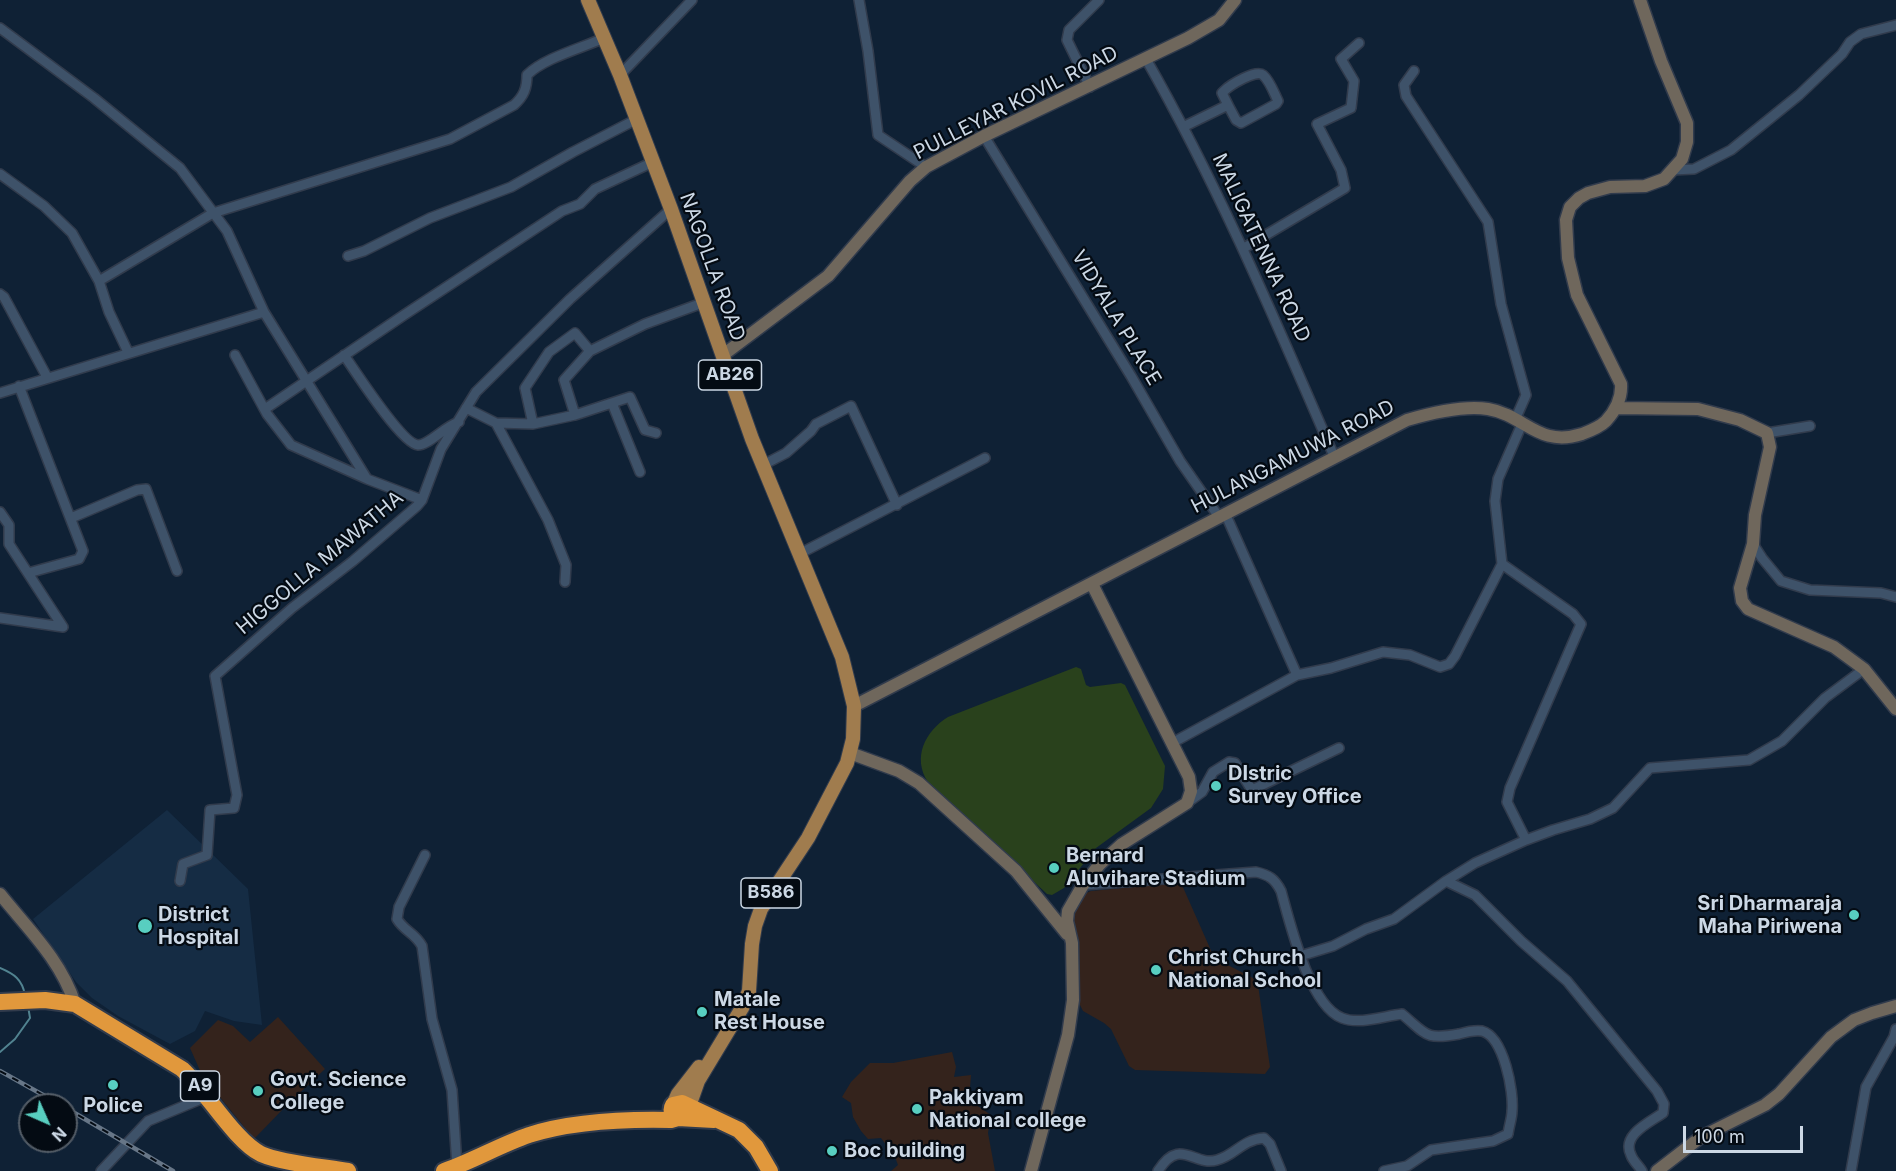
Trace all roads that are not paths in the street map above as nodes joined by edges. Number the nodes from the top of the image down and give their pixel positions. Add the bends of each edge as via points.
1 (588, 0) edge
2 (692, 0) edge
3 (858, 0) edge
4 (1099, 0) edge
5 (1235, 0) edge
6 (1640, 0) edge
7 (1896, 26) edge
8 (0, 28) edge
9 (604, 38) junction
10 (1359, 43) dead end
11 (1146, 59) junction
12 (1414, 71) dead end
13 (620, 75) junction
14 (1090, 87) junction
15 (1228, 105) junction
16 (637, 119) junction
17 (1185, 126) junction
18 (984, 136) junction
19 (653, 162) junction
20 (926, 167) junction
21 (1673, 170) junction
22 (0, 174) edge
23 (671, 209) junction
24 (213, 213) junction
25 (1244, 248) junction
26 (348, 256) dead end
27 (99, 281) junction
28 (0, 294) edge
29 (705, 302) junction
30 (264, 312) junction
31 (590, 351) junction
32 (128, 352) junction
33 (235, 355) dead end
34 (344, 355) junction
35 (723, 355) junction
36 (47, 377) junction
37 (305, 380) junction
38 (19, 386) junction
39 (0, 393) edge
40 (612, 403) junction
41 (466, 408) junction
42 (1617, 408) junction
43 (265, 409) junction
44 (575, 415) junction
45 (459, 422) junction
46 (1518, 422) junction
47 (496, 423) junction
48 (533, 424) junction
49 (1810, 426) dead end
50 (656, 433) dead end
51 (1767, 433) junction
52 (1334, 456) junction
53 (985, 458) dead end
54 (763, 465) junction
55 (640, 472) dead end
56 (367, 479) junction
57 (422, 500) junction
58 (897, 505) junction
59 (0, 512) edge
60 (1222, 515) junction
61 (71, 518) junction
62 (1753, 544) junction
63 (799, 554) junction
64 (1502, 564) junction
65 (177, 571) dead end
66 (28, 573) junction
67 (565, 582) dead end
68 (1092, 584) junction
69 (1896, 597) edge
70 (0, 618) edge
71 (1864, 669) junction
72 (1297, 675) junction
73 (854, 706) junction
74 (1896, 709) edge
75 (1172, 743) junction
76 (1339, 748) dead end
77 (850, 753) junction
78 (1187, 803) junction
79 (1526, 840) junction
80 (425, 855) dead end
81 (180, 881) dead end
82 (1446, 881) junction
83 (1083, 885) junction
84 (0, 894) edge
85 (1070, 937) junction
86 (1300, 956) junction
87 (7, 1002) edge
88 (75, 1004) junction
89 (1896, 1006) edge
90 (1896, 1029) edge
91 (208, 1096) junction
92 (679, 1110) junction
93 (447, 1170) edge
94 (101, 1171) edge
95 (348, 1171) edge
96 (770, 1171) edge
97 (1031, 1171) edge
98 (1158, 1171) edge
99 (1281, 1171) edge
100 (1384, 1171) edge
101 (1642, 1171) edge
102 (1657, 1171) edge
103 (1851, 1171) edge

1 - 9 main road, NAGOLLA ROAD / AB26
2 - 13 street
3 - 20 street via 878,135
4 - 14 street via 1070,30 1067,40
5 - 11 street, PULLEYAR KOVIL ROAD via 1220,20
6 - 21 street via 1687,123 1682,159
7 - 21 street via 1861,34 1850,42 1799,95 1731,150 1694,169
8 - 24 street via 180,168
9 - 13 main road, NAGOLLA ROAD / AB26
9 - 24 street via 530,71 522,97 514,105 450,140
10 - 25 street via 1341,59 1354,81 1351,108 1317,124 1341,170 1345,188
11 - 14 street, PULLEYAR KOVIL ROAD
11 - 17 street, MALIGATENNA ROAD
12 - 46 street via 1404,85 1406,96 1488,222 1501,304 1526,395
13 - 16 main road, NAGOLLA ROAD / AB26
14 - 18 street, PULLEYAR KOVIL ROAD
15 - 15 street via 1222,93 1226,88 1258,73 1278,101 1241,123
15 - 17 street
16 - 19 main road, NAGOLLA ROAD / AB26
16 - 26 street via 511,187 430,218
17 - 25 street, MALIGATENNA ROAD
18 - 20 street, PULLEYAR KOVIL ROAD
18 - 60 street, VIDYALA PLACE via 1180,461
19 - 23 main road, NAGOLLA ROAD / AB26
19 - 34 street via 595,189 580,204 562,211
20 - 35 street, PULLEYAR KOVIL ROAD via 828,276
21 - 42 street via 1665,179 1645,186 1610,187 1588,193 1570,207 1566,220 1568,258 1577,295 1621,384
22 - 27 street via 44,206 72,233
23 - 29 main road, NAGOLLA ROAD / AB26
23 - 41 street, HIGGOLLA MAWATHA via 570,299 476,392
24 - 27 street
24 - 30 street via 227,231
25 - 52 street, MALIGATENNA ROAD
27 - 32 street
28 - 36 street
29 - 31 street via 645,324
29 - 35 main road, NAGOLLA ROAD / AB26
30 - 32 street
30 - 37 street
31 - 44 street via 564,380
31 - 48 street via 575,333 549,352 525,388
32 - 36 street
33 - 43 street
34 - 37 street
34 - 45 street via 410,442 426,443 448,425
35 - 54 main road, NAGOLLA ROAD / AB26
36 - 38 street
37 - 43 street
37 - 56 street
38 - 39 street
38 - 61 street
40 - 44 street
40 - 50 street via 630,397 645,430
40 - 55 street
41 - 45 street, HIGGOLLA MAWATHA
41 - 47 street
42 - 46 street, HULANGAMUWA ROAD via 1604,423 1571,437 1547,437
42 - 51 street via 1698,409 1740,420
43 - 56 street via 291,445
44 - 48 street
45 - 57 street, HIGGOLLA MAWATHA via 441,449
46 - 52 street, HULANGAMUWA ROAD via 1485,408 1440,411 1407,420
46 - 64 street via 1498,479 1495,501
47 - 48 street
47 - 67 street via 548,520 566,565
49 - 51 street
51 - 62 street via 1770,447 1755,515
52 - 60 street, HULANGAMUWA ROAD
53 - 58 street
54 - 58 street via 786,453 816,424 851,406
54 - 63 main road, NAGOLLA ROAD / AB26
56 - 57 street
57 - 81 street, HIGGOLLA MAWATHA via 215,676 237,795 234,808 210,810 207,855 183,864
58 - 63 street
59 - 66 street via 9,525 9,544
60 - 68 street, HULANGAMUWA ROAD
60 - 72 street, VIDYALA PLACE
61 - 65 street via 146,489
61 - 66 street via 83,551 79,559
62 - 69 street via 1781,581 1810,590
62 - 71 street via 1740,588 1748,609 1834,647
63 - 73 main road, NAGOLLA ROAD / AB26 via 842,657
64 - 72 street via 1449,664 1440,666 1410,654 1383,652
64 - 79 street via 1573,614 1581,624 1510,788 1507,802
66 - 70 street via 63,627
68 - 73 street, HULANGAMUWA ROAD
68 - 75 street
71 - 74 street
71 - 79 street via 1825,698 1782,741 1749,760 1650,768 1613,808
72 - 75 street
73 - 77 main road, NAGOLLA ROAD / AB26
75 - 78 street via 1189,777 1191,791
76 - 78 street via 1254,789 1235,763 1229,762 1213,772 1202,792
77 - 85 street via 899,771 919,783 1016,872
77 - 92 main road, B586 via 823,811 761,909 752,944 749,991 692,1098
78 - 83 street via 1122,844
79 - 82 street
80 - 93 street via 397,919 422,946 432,1019 452,1090
82 - 86 street via 1394,919
82 - 101 street via 1475,895 1567,981 1657,1091 1664,1104 1663,1113 1629,1142 1630,1154
83 - 85 street via 1068,911
83 - 86 street via 1256,872 1269,875 1281,891
84 - 88 street via 60,970
85 - 97 street via 1073,1000 1068,1035
86 - 100 street via 1322,1000 1340,1018 1402,1014 1429,1036 1483,1031 1491,1036 1503,1057 1512,1110 1508,1134 1493,1141 1431,1150 1407,1166
87 - 88 highway, A9 via 45,1000
88 - 91 highway, A9 via 171,1061
89 - 102 street via 1854,1020 1831,1037 1765,1105 1701,1137
90 - 103 street via 1866,1087
91 - 94 street via 148,1121
91 - 95 highway, A9 via 241,1138 261,1154
92 - 93 highway via 671,1120 548,1130
92 - 96 highway via 739,1130 751,1140
98 - 99 street via 1172,1156 1184,1154 1219,1160 1251,1139 1264,1138

